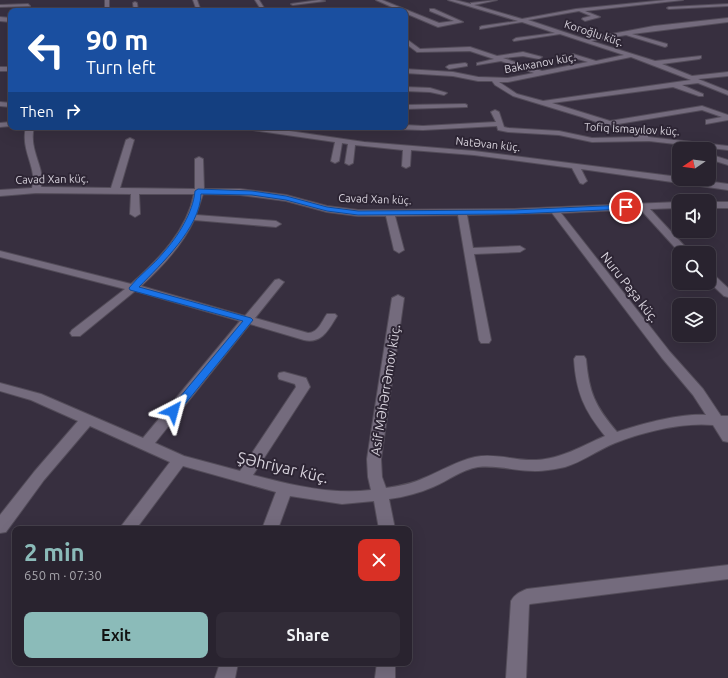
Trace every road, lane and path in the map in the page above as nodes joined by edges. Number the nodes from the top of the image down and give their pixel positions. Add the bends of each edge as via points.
1 (378, 0) edge
2 (450, 0) edge
3 (495, 0) edge
4 (669, 0) edge
5 (681, 0) edge
6 (321, 1) edge
7 (330, 1) dead end
8 (29, 2) edge
9 (292, 2) edge
10 (135, 3) dead end
11 (471, 5) junction
12 (728, 5) edge
13 (0, 6) edge
14 (708, 6) junction
15 (620, 7) junction
16 (136, 8) edge
17 (398, 8) edge
18 (600, 8) junction
19 (652, 9) dead end
20 (661, 9) dead end
21 (432, 10) dead end
22 (576, 10) junction
23 (408, 12) edge
24 (721, 12) dead end
25 (612, 13) dead end
26 (585, 19) dead end
27 (728, 20) edge
28 (522, 21) junction
29 (440, 25) junction
30 (482, 28) dead end
31 (441, 32) dead end
32 (562, 33) junction
33 (625, 34) junction
34 (516, 40) dead end
35 (584, 41) junction
36 (408, 43) edge
37 (665, 45) dead end
38 (480, 46) dead end
39 (408, 47) edge
40 (412, 47) junction
41 (467, 48) junction
42 (573, 56) dead end
43 (630, 56) junction
44 (539, 57) dead end
45 (699, 57) dead end
46 (497, 59) junction
47 (596, 63) junction
48 (479, 64) dead end
49 (654, 64) junction
50 (465, 65) dead end
51 (408, 72) edge
52 (542, 73) junction
53 (457, 74) junction
54 (728, 74) edge
55 (693, 78) junction
56 (495, 80) junction
57 (701, 81) junction
58 (674, 84) junction
59 (408, 89) edge
60 (519, 89) dead end
61 (507, 91) junction
62 (728, 92) edge
63 (444, 93) dead end
64 (701, 96) dead end
65 (543, 103) junction
66 (408, 106) edge
67 (465, 106) dead end
68 (495, 112) dead end
69 (728, 117) edge
70 (709, 122) dead end
71 (500, 124) junction
72 (610, 124) junction
73 (408, 127) edge
74 (29, 130) edge
75 (278, 130) edge
76 (649, 139) junction
77 (130, 140) dead end
78 (339, 140) junction
79 (352, 142) junction
80 (680, 142) edge
81 (716, 146) edge
82 (407, 148) junction
83 (728, 148) edge
84 (199, 158) dead end
85 (716, 159) edge
86 (335, 161) dead end
87 (349, 163) dead end
88 (728, 163) edge
89 (406, 166) dead end
90 (575, 166) junction
91 (672, 179) edge
92 (583, 181) dead end
93 (716, 185) edge
94 (728, 187) edge
95 (36, 190) junction
96 (115, 191) junction
97 (135, 191) junction
98 (198, 191) junction
99 (0, 193) edge
100 (672, 205) edge
101 (724, 205) edge
102 (642, 206) junction
103 (554, 210) junction
104 (390, 213) junction
105 (462, 213) junction
106 (135, 214) dead end
107 (728, 214) edge
108 (191, 217) junction
109 (276, 224) dead end
110 (679, 246) edge
111 (520, 249) dead end
112 (399, 250) dead end
113 (469, 251) junction
114 (0, 254) edge
115 (279, 282) dead end
116 (716, 283) edge
117 (133, 288) junction
118 (728, 294) edge
119 (398, 298) dead end
120 (331, 316) dead end
121 (248, 320) junction
122 (76, 333) dead end
123 (485, 340) dead end
124 (580, 359) dead end
125 (284, 376) dead end
126 (0, 387) edge
127 (88, 419) junction
128 (722, 421) edge
129 (728, 437) edge
130 (614, 438) junction
131 (145, 445) junction
132 (180, 460) junction
133 (244, 477) junction
134 (285, 489) junction
135 (380, 494) junction
136 (129, 526) edge
137 (271, 526) edge
138 (387, 526) edge
139 (0, 527) edge
140 (728, 572) edge
141 (228, 666) edge
142 (386, 666) edge
143 (225, 678) edge
144 (385, 678) edge
145 (516, 678) edge

1 - 17 street
2 - 11 street, Koroğlu küç.
3 - 11 street
4 - 5 street
4 - 15 street
6 - 7 street
6 - 9 street
8 - 13 street
10 - 16 street
11 - 28 street, Koroğlu küç.
12 - 14 street
14 - 20 street
14 - 24 street
15 - 18 street
15 - 19 street
18 - 22 street
18 - 25 street
21 - 29 street via 460,22
22 - 26 street via 597,17
22 - 28 street
23 - 29 street
27 - 33 street via 654,28
28 - 30 street
28 - 32 street, Koroğlu küç.
29 - 31 street via 433,27
32 - 34 street
32 - 35 street, Koroğlu küç.
33 - 35 street
33 - 37 street
35 - 43 street, Koroğlu küç.
36 - 40 street
38 - 41 street
39 - 40 street
40 - 41 street via 422,51
41 - 46 street
42 - 47 street
43 - 47 street, Bakıxanov küç.
43 - 49 street, Koroğlu küç.
44 - 46 street via 518,53
45 - 49 street
46 - 48 street
46 - 52 street
47 - 52 street, Bakıxanov küç.
49 - 55 street, Koroğlu küç.
50 - 53 street via 447,65
51 - 53 street, Bakıxanov küç. via 434,70
52 - 56 street, Bakıxanov küç.
53 - 56 street, Bakıxanov küç.
54 - 55 street
55 - 57 street, Koroğlu küç.
56 - 61 street
57 - 58 street
57 - 62 street, Koroğlu küç.
58 - 64 street
58 - 65 street
59 - 63 street
60 - 61 street
61 - 65 street
65 - 72 street
66 - 67 street
68 - 71 street
69 - 70 street
69 - 72 street via 702,108
71 - 73 street, Tofiq İsmayılov küç.
71 - 76 street, Tofiq İsmayılov küç. via 501,128 508,130 559,133 592,140
72 - 76 street
74 - 95 street via 29,153 39,181
75 - 78 street, Natəvan küç.
76 - 80 street, Tofiq İsmayılov küç.
77 - 96 street
78 - 79 street, Natəvan küç.
78 - 86 street
79 - 82 street, Natəvan küç.
79 - 87 street
81 - 83 street, Tofiq İsmayılov küç.
82 - 89 street
82 - 90 street, Natəvan küç. via 474,153
84 - 98 street
85 - 88 street
90 - 91 street, Natəvan küç. via 609,167
90 - 92 street
93 - 94 street, Natəvan küç.
95 - 96 street, Cavad Xan küç.
95 - 99 street, Cavad Xan küç.
96 - 97 street, Cavad Xan küç.
97 - 98 street, Cavad Xan küç.
97 - 106 street
98 - 104 street, Cavad Xan küç. via 252,193 343,211
98 - 108 street via 198,200
100 - 102 street, Cavad Xan küç.
101 - 107 street
102 - 103 street, Cavad Xan küç.
102 - 110 street
103 - 105 street, Cavad Xan küç.
103 - 128 street, Nuru Paşa küç. via 666,355
104 - 105 street, Cavad Xan küç.
104 - 112 street
105 - 113 street
108 - 109 street
108 - 117 street via 167,254
111 - 113 street
113 - 123 street
114 - 117 street
115 - 121 street
116 - 118 street
117 - 121 street
117 - 122 street
119 - 135 street, Asif Məhərrəmov küç. via 374,459 375,478
120 - 121 street via 319,335 314,337
121 - 131 street
124 - 130 street via 581,379 590,407
125 - 133 street via 301,381 303,387
126 - 127 street, Şəhriyar küç. via 36,397
127 - 131 street, Şəhriyar küç.
127 - 139 street
128 - 129 street, Nuru Paşa küç.
128 - 130 street, Şəhriyar küç. via 682,421
130 - 135 street, Şəhriyar küç. via 563,462 535,466 500,461 477,462 428,483 400,492
131 - 132 street, Şəhriyar küç.
132 - 133 street, Şəhriyar küç.
132 - 136 street
133 - 134 street, Şəhriyar küç.
134 - 135 street, Şəhriyar küç. via 342,498
134 - 137 street
135 - 138 street, Asif Məhərrəmov küç.
140 - 145 street via 527,597 520,602
141 - 143 street
142 - 144 street

